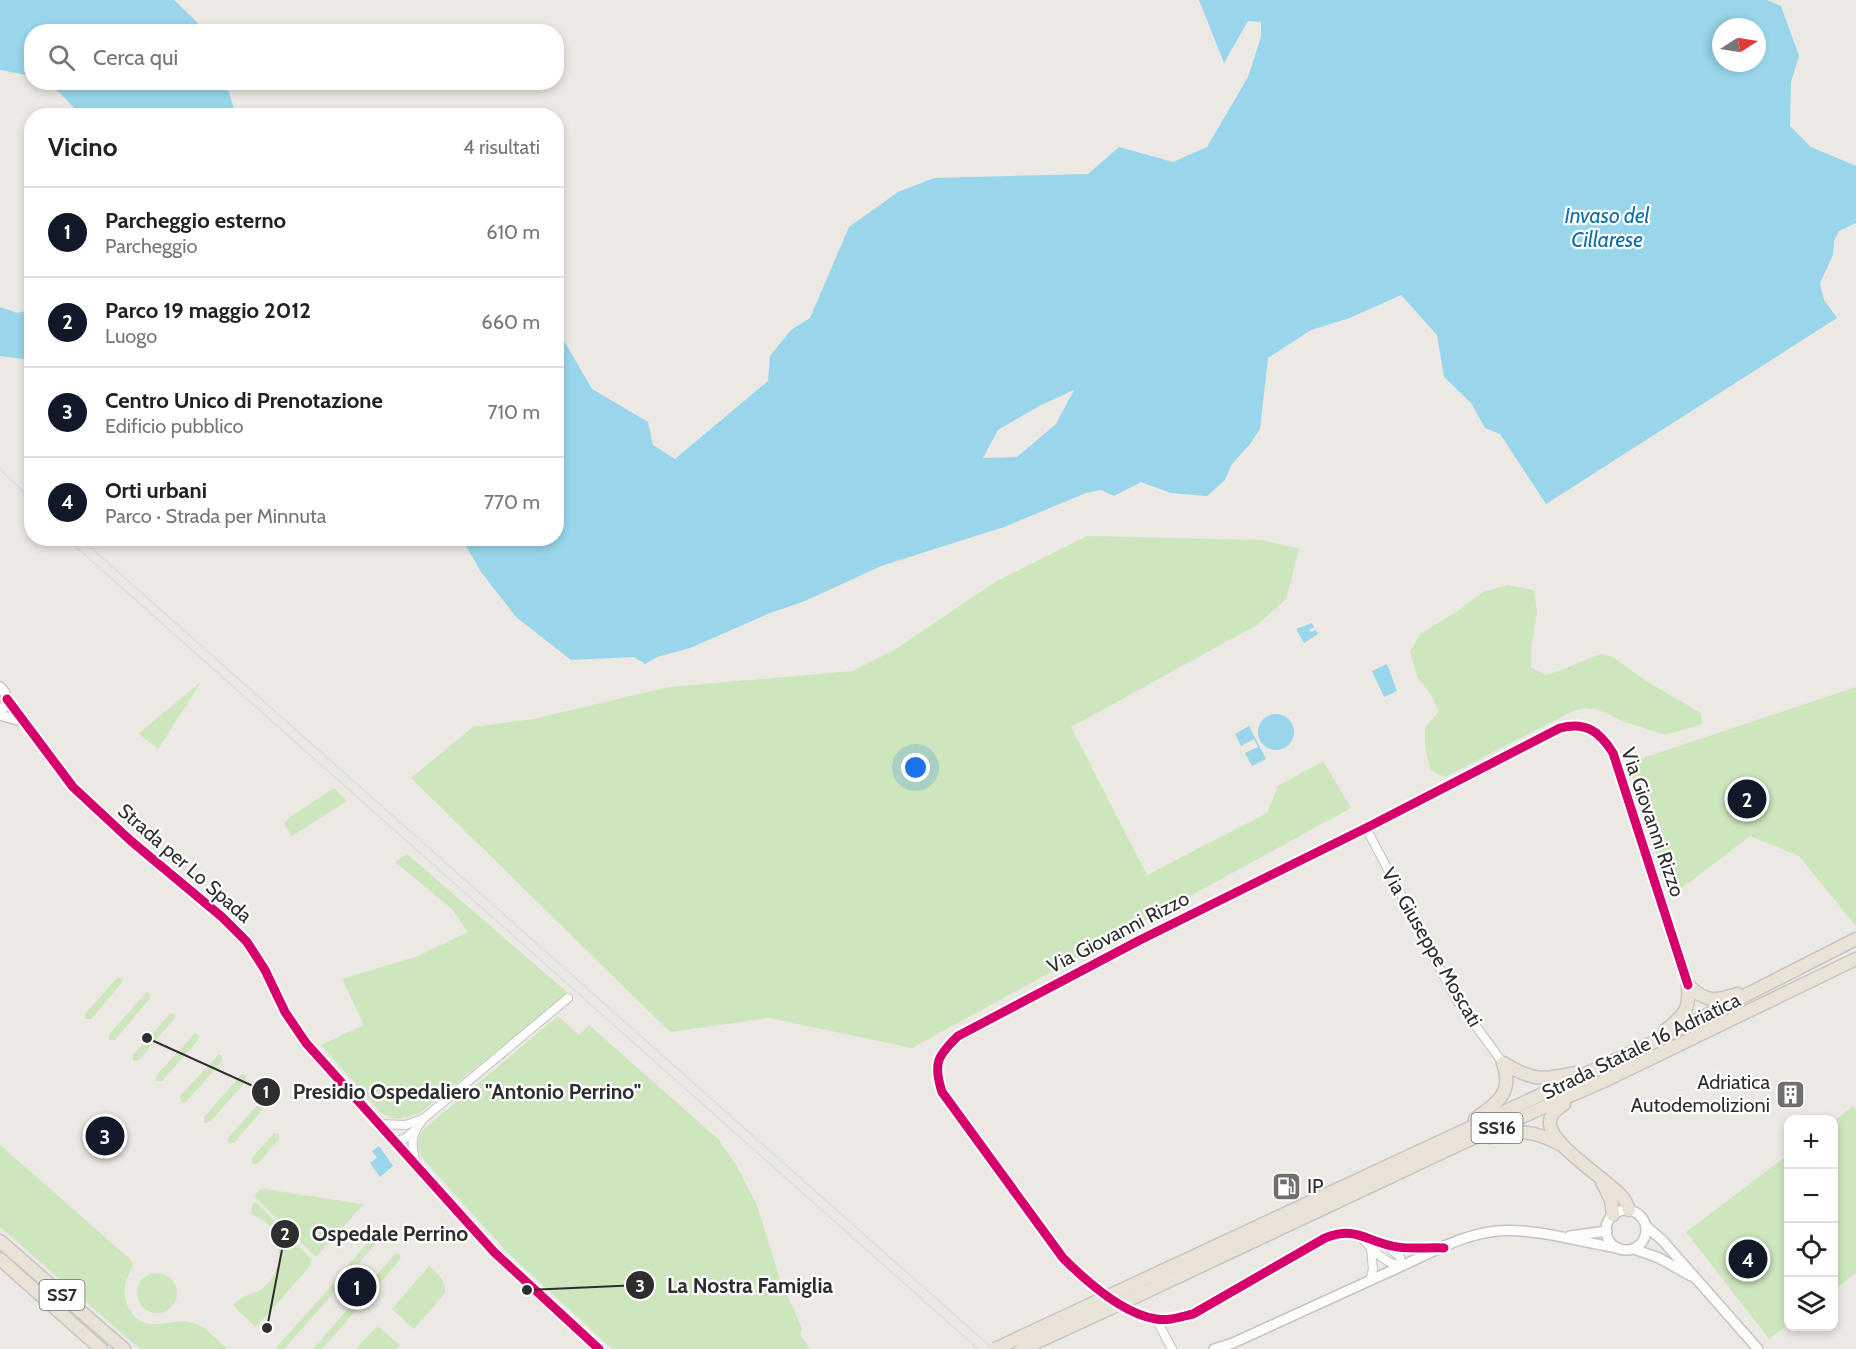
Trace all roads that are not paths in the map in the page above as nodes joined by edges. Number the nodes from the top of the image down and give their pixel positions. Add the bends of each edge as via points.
1 (0, 687) edge
2 (7, 699) junction
3 (0, 713) edge
4 (25, 722) junction
5 (1366, 828) junction
6 (1856, 939) edge
7 (1856, 959) edge
8 (1768, 984) junction
9 (1688, 986) junction
10 (568, 998) dead end
11 (1650, 1044) junction
12 (1503, 1063) junction
13 (1599, 1068) junction
14 (1604, 1081) junction
15 (423, 1119) junction
16 (380, 1124) junction
17 (406, 1125) junction
18 (414, 1131) junction
19 (1460, 1138) junction
20 (394, 1141) junction
21 (1566, 1148) junction
22 (416, 1165) junction
23 (1600, 1179) junction
24 (1629, 1210) junction
25 (1613, 1215) junction
26 (1646, 1226) junction
27 (1606, 1231) junction
28 (1358, 1234) junction
29 (1567, 1236) junction
30 (0, 1241) edge
31 (1386, 1245) junction
32 (1371, 1247) junction
33 (1444, 1248) junction
34 (1618, 1248) junction
35 (1634, 1249) junction
36 (0, 1259) edge
37 (1402, 1266) junction
38 (1370, 1281) junction
39 (1702, 1285) junction
40 (1133, 1291) junction
41 (1156, 1319) junction
42 (101, 1349) edge
43 (124, 1349) edge
44 (599, 1349) edge
45 (995, 1349) edge
46 (1022, 1349) edge
47 (1172, 1349) edge
48 (1214, 1349) edge
49 (1758, 1349) edge

1 - 2 street, Strada per Lo Spada
2 - 3 street
2 - 4 street, Strada per Lo Spada
3 - 4 street
4 - 16 street, Strada per Lo Spada via 57,768 89,803 247,942 295,1028
5 - 9 street, Via Giovanni Rizzo via 1560,728 1589,728 1604,738 1613,753
5 - 12 street, Via Giuseppe Moscati via 1456,999
5 - 41 street, Via Giovanni Rizzo via 1025,1000 958,1036 941,1052 936,1074 942,1092 1063,1258 1122,1306
6 - 8 highway, Strada Statale 16 Adriatica / SS16
7 - 14 highway, Strada Statale 16 Adriatica / SS16
8 - 9 highway via 1714,999 1703,999
8 - 11 highway, Strada Statale 16 Adriatica / SS16
9 - 11 highway via 1686,1013
10 - 15 street
11 - 13 highway, Strada Statale 16 Adriatica / SS16
12 - 13 highway via 1533,1077 1548,1079
12 - 19 highway via 1508,1083 1503,1095
13 - 19 highway, Strada Statale 16 Adriatica / SS16
14 - 19 highway, Strada Statale 16 Adriatica / SS16
14 - 21 highway via 1554,1111 1551,1129
15 - 17 street
15 - 18 street
16 - 17 street
16 - 20 street, Strada per Lo Spada
17 - 20 street
18 - 20 street
18 - 22 street via 412,1150
19 - 21 highway via 1525,1132 1544,1136
19 - 40 highway, Strada Statale 16 Adriatica / SS16
20 - 22 street, Strada per Lo Spada
21 - 23 highway
22 - 44 street, Strada per Lo Spada via 494,1252
23 - 24 highway via 1622,1196
23 - 25 highway via 1611,1200
24 - 25 street
24 - 26 street via 1641,1217
25 - 27 street
26 - 35 street via 1644,1239
26 - 39 street
27 - 29 street
27 - 34 street
28 - 31 street, Via Giovanni Rizzo
28 - 32 street
28 - 41 street, Via Giovanni Rizzo via 1340,1232 1325,1238 1192,1314
29 - 33 street via 1496,1231
29 - 34 street
30 - 43 highway, SS7
31 - 33 street, Via Giovanni Rizzo
31 - 37 street via 1400,1257
32 - 37 street via 1394,1265
32 - 38 street
33 - 37 street
34 - 35 street
35 - 39 street via 1659,1258
36 - 42 highway, SS7
37 - 38 street
38 - 48 street
39 - 49 street
40 - 45 highway, SS16, bridge
40 - 46 highway, Strada Statale 16 Adriatica / SS16, bridge
41 - 47 street

